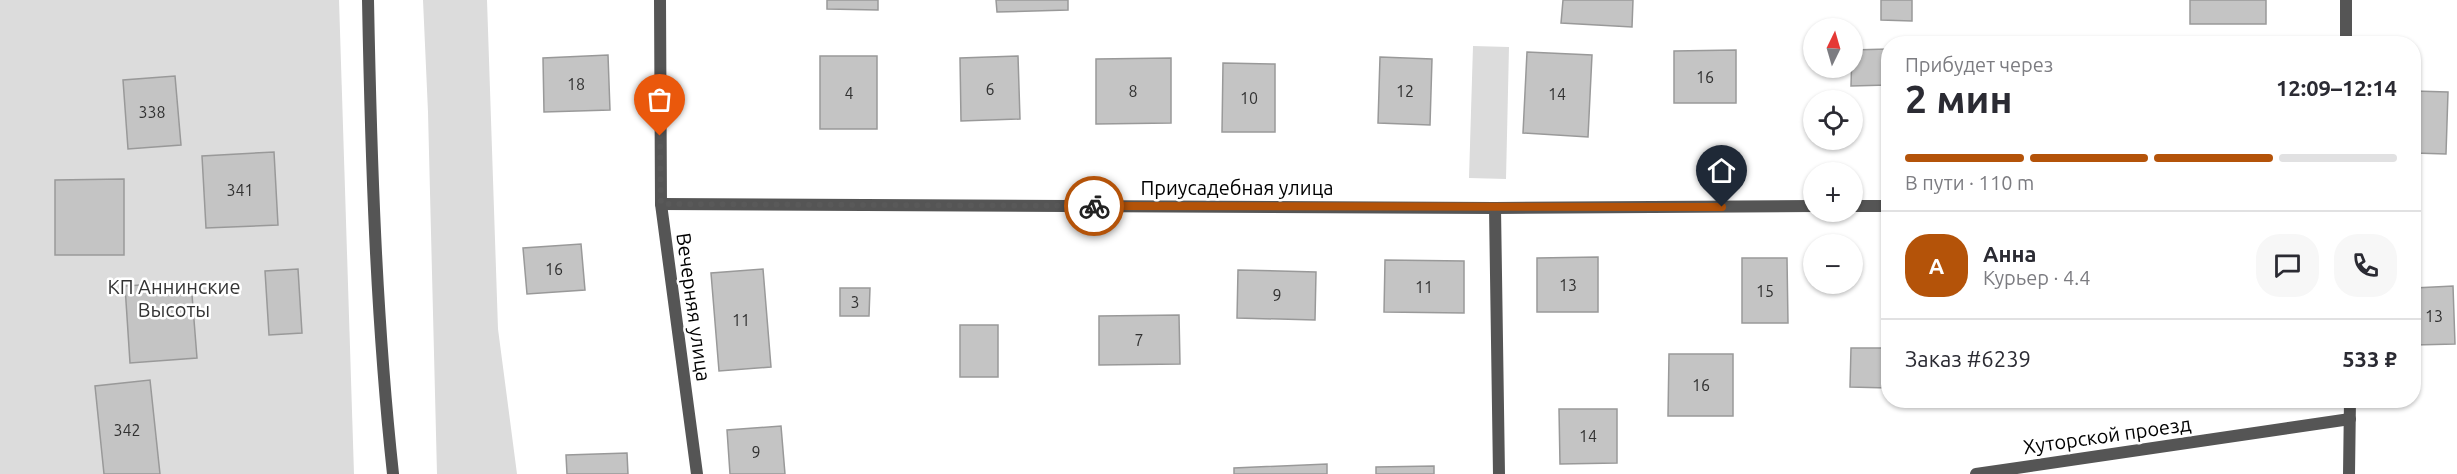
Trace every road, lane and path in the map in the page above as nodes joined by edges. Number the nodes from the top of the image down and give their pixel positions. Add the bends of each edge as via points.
1 (368, 0) edge
2 (660, 0) edge
3 (2346, 0) edge
4 (2346, 36) edge
5 (661, 204) junction
6 (1803, 206) edge
7 (1863, 206) edge
8 (1881, 206) edge
9 (1495, 208) junction
10 (2350, 408) edge
11 (2350, 419) junction
12 (393, 474) edge
13 (697, 474) edge
14 (1499, 474) edge
15 (1976, 474) edge
16 (2349, 474) edge

1 - 12 street via 370,136
2 - 5 street, Вечерняя улица
3 - 4 street
5 - 9 street, Приусадебная улица
5 - 13 street, Вечерняя улица
6 - 9 street, Приусадебная улица
7 - 8 street
9 - 14 street
10 - 11 street
11 - 15 street, Хуторской проезд
11 - 16 street

